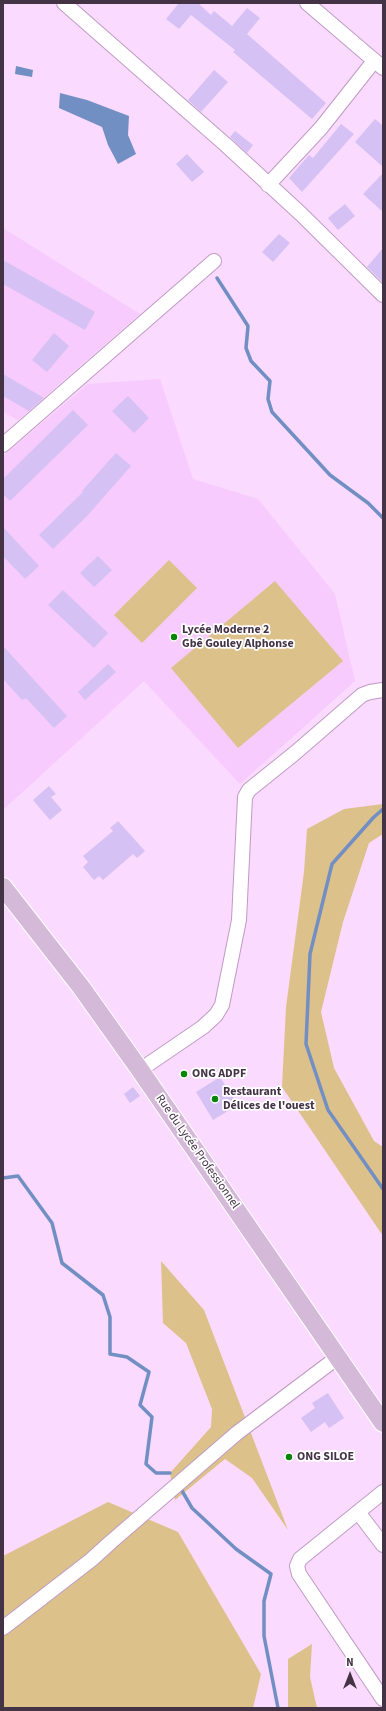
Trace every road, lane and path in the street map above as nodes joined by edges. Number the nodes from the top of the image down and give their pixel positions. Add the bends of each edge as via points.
1 (64, 3) edge
2 (307, 3) edge
3 (379, 64) edge
4 (268, 185) junction
5 (214, 261) dead end
6 (383, 295) edge
7 (3, 445) edge
8 (383, 690) edge
9 (3, 887) edge
10 (140, 1070) junction
11 (338, 1357) junction
12 (383, 1423) edge
13 (383, 1492) edge
14 (358, 1512) junction
15 (383, 1545) edge
16 (3, 1628) edge
17 (381, 1693) edge

1 - 4 street
2 - 3 street
3 - 4 street
4 - 6 street
5 - 7 street
8 - 10 street via 362,696 249,790 246,797 239,920 222,1005 203,1027
9 - 10 main road, Rue du Lycée Professionnel
10 - 11 main road, Rue du Lycée Professionnel
11 - 12 main road, Rue du Lycée Professionnel
11 - 16 street via 237,1433 91,1560
13 - 14 street
14 - 15 street
14 - 17 street via 300,1559 297,1566 299,1574

